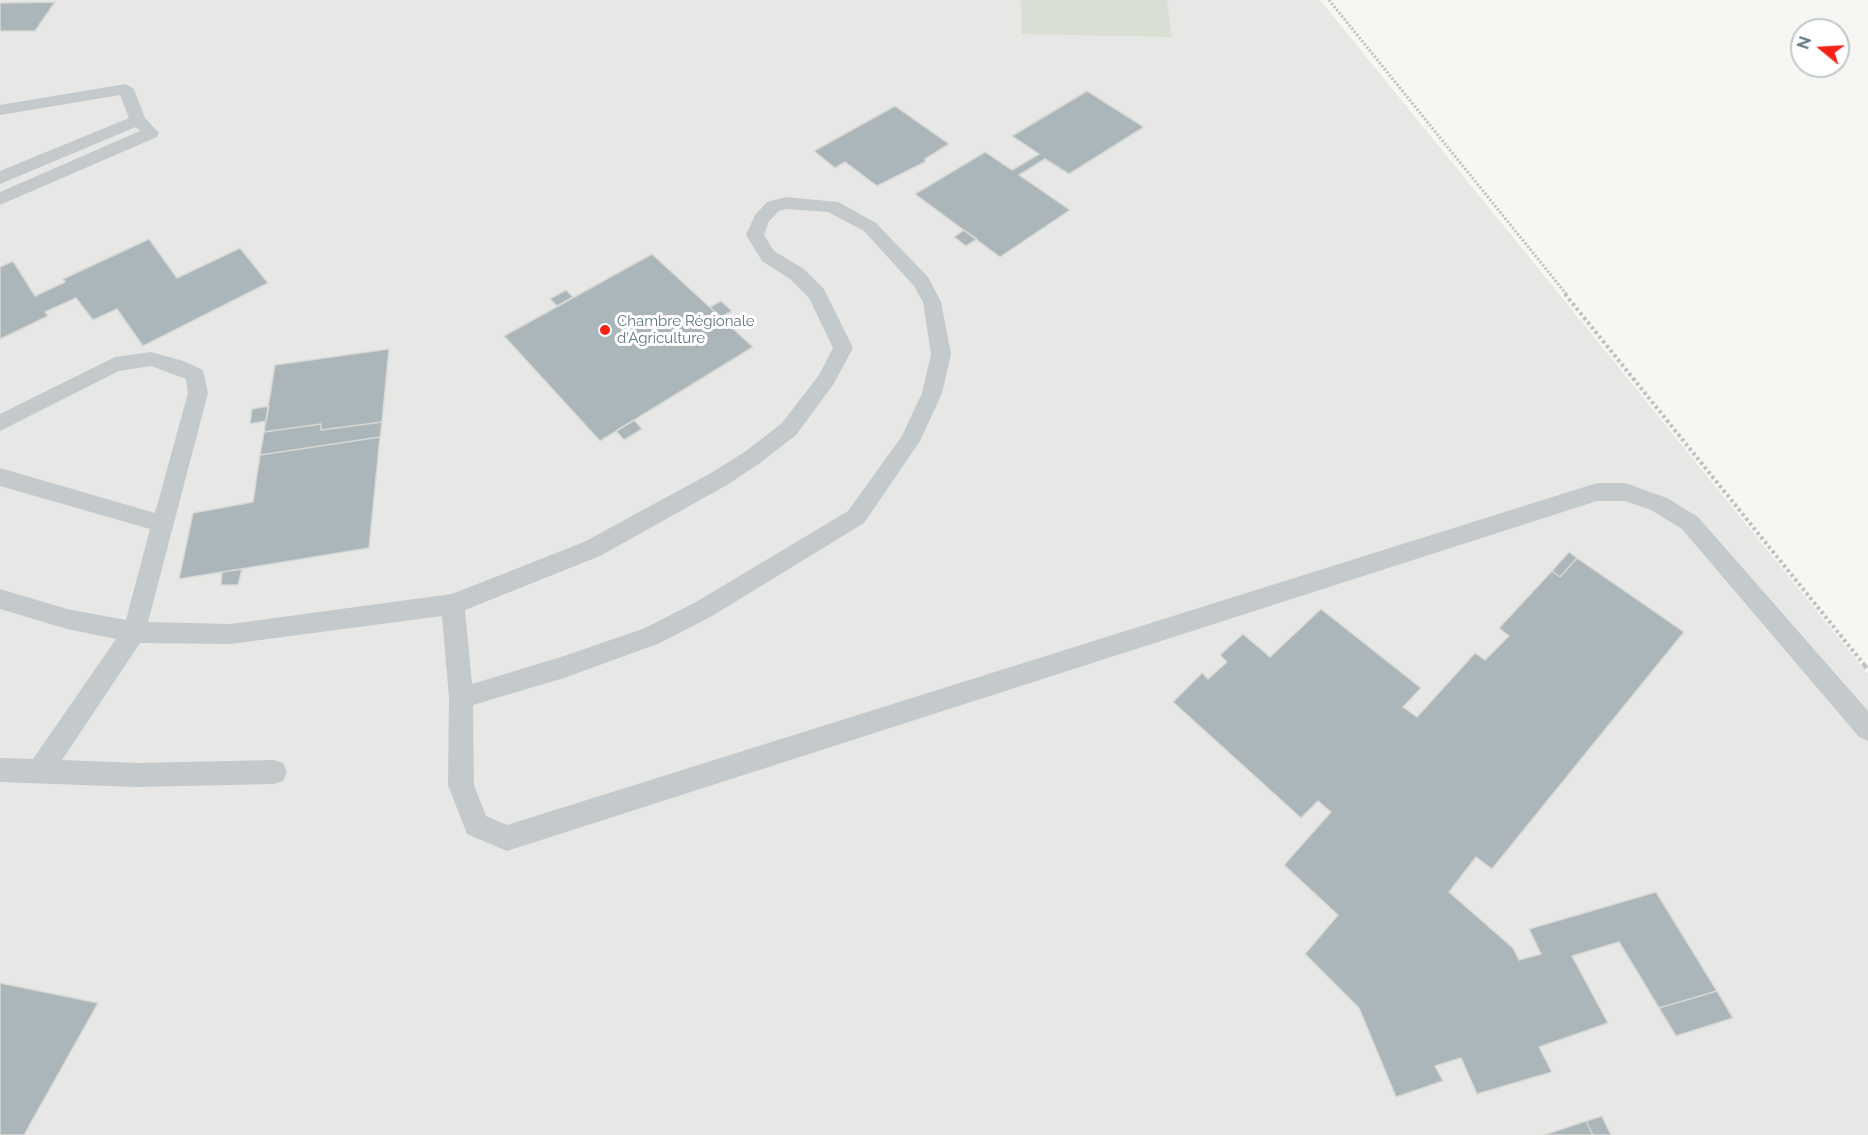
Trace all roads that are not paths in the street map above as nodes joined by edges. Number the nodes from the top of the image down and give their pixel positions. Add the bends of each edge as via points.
1 (0, 110) edge
2 (138, 120) junction
3 (0, 178) edge
4 (0, 199) edge
5 (0, 423) edge
6 (0, 477) edge
7 (163, 524) junction
8 (0, 599) edge
9 (453, 604) junction
10 (134, 632) junction
11 (461, 698) junction
12 (1868, 729) edge
13 (0, 770) edge
14 (40, 771) junction
15 (274, 772) dead end

1 - 2 lane via 126,89
2 - 3 lane
2 - 4 lane via 151,133
5 - 7 lane via 115,364 151,359 196,375 198,393
6 - 7 lane
7 - 10 lane
8 - 10 lane via 67,619
9 - 10 lane via 230,634
9 - 11 lane
9 - 11 lane via 592,549 719,478 789,429 826,380 843,348 817,294 797,274 768,256 755,235 760,219 773,206 832,206 870,227 921,282 932,302 941,354 932,393 910,441 856,517 652,636
10 - 14 lane
11 - 12 lane via 461,785 476,825 507,838 1597,492 1625,492 1659,504 1690,524
13 - 14 lane
14 - 15 lane via 137,775

